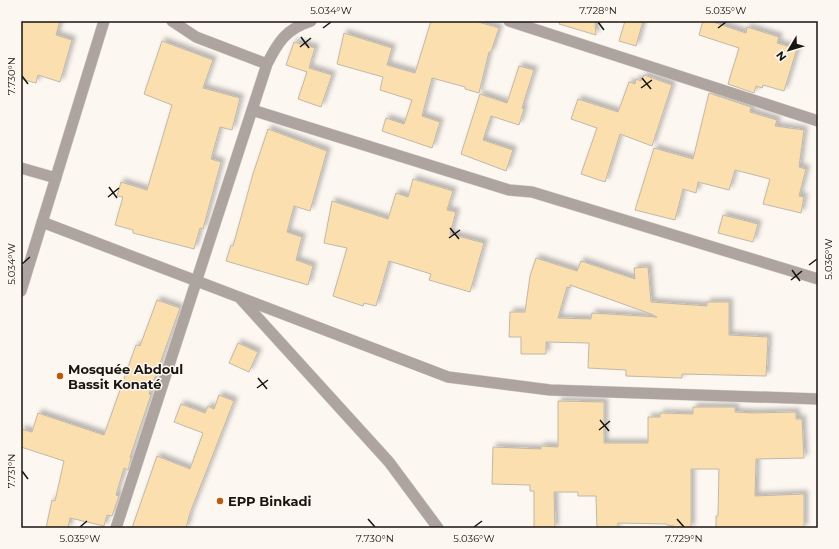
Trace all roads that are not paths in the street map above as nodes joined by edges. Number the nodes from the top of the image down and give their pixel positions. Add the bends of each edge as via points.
1 (104, 21) edge
2 (172, 21) edge
3 (311, 21) edge
4 (509, 21) edge
5 (267, 64) junction
6 (252, 110) junction
7 (818, 121) edge
8 (21, 168) edge
9 (56, 178) junction
10 (42, 222) junction
11 (818, 279) edge
12 (198, 280) junction
13 (21, 291) edge
14 (237, 295) junction
15 (818, 399) edge
16 (116, 528) edge
17 (438, 528) edge

1 - 9 street
2 - 5 street via 196,37
3 - 5 street via 290,31 278,42
4 - 7 street
5 - 6 street
6 - 11 street via 509,190 532,192
6 - 12 street
8 - 9 street
9 - 10 street
10 - 12 street
10 - 13 street
12 - 14 street
12 - 16 street
14 - 15 street via 448,377 550,390
14 - 17 street via 390,462

